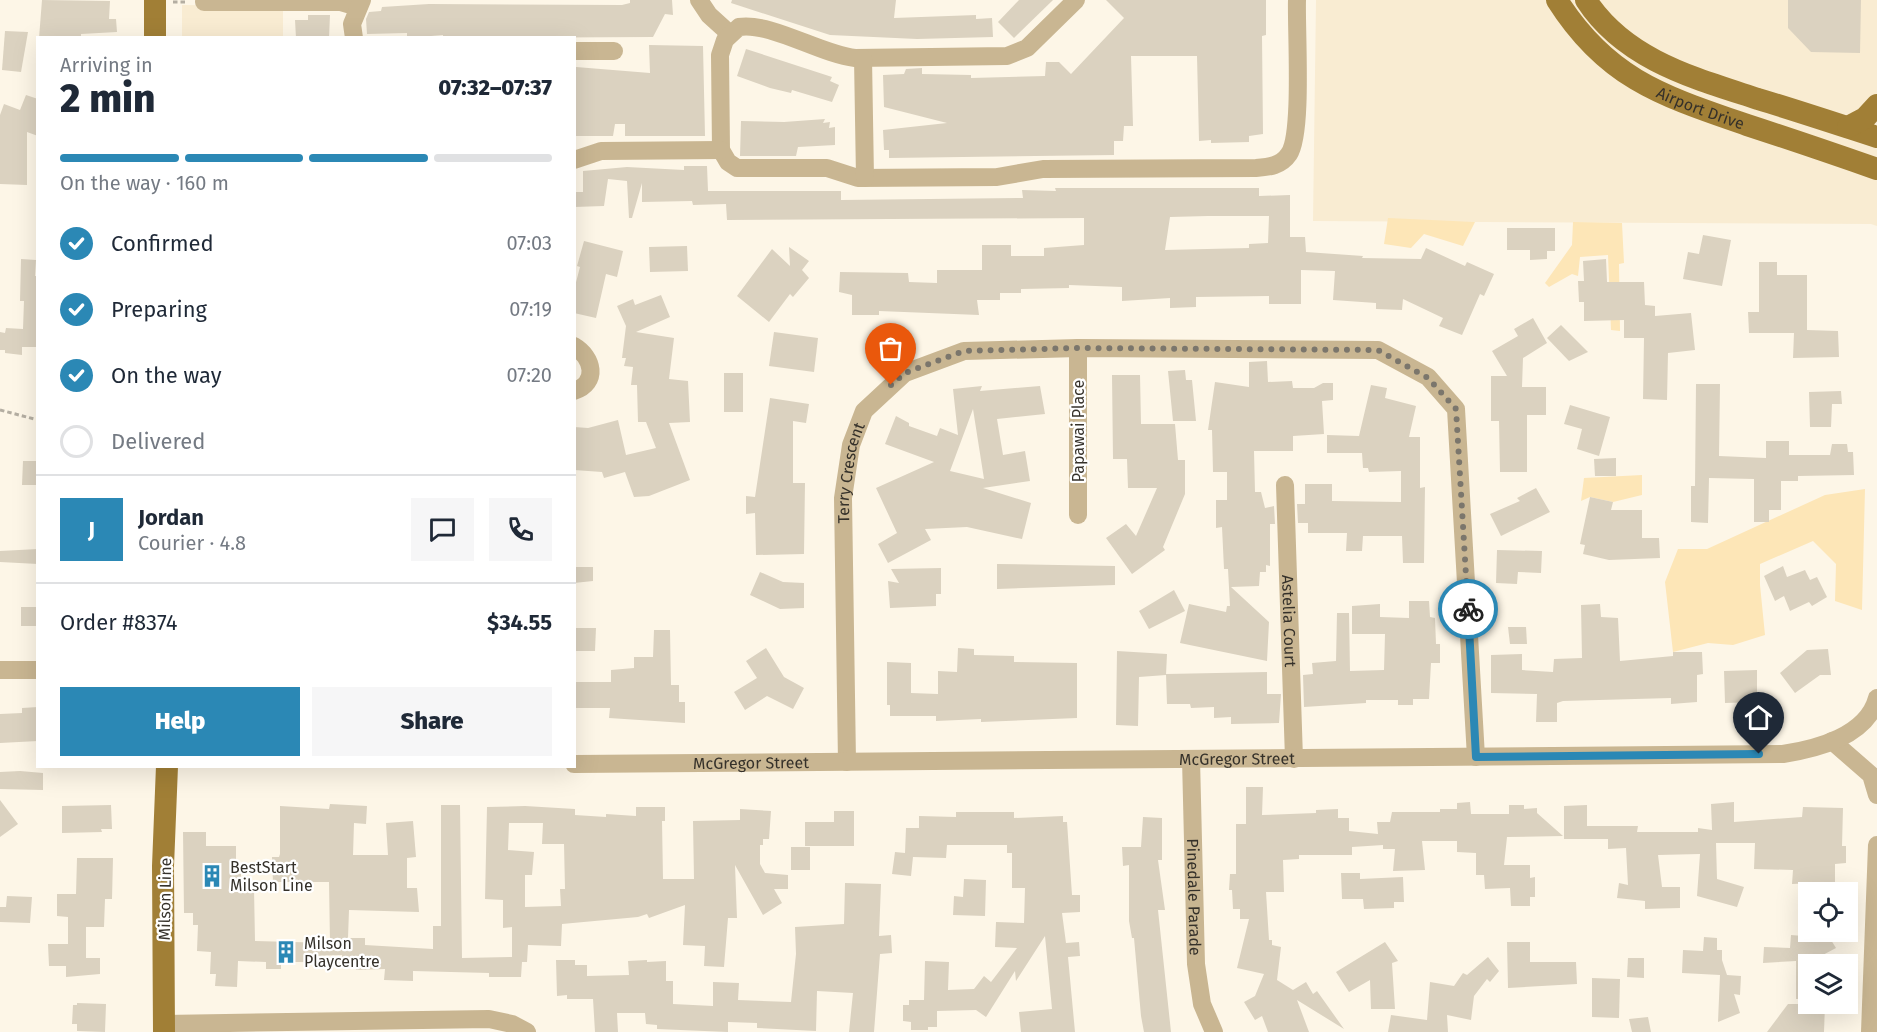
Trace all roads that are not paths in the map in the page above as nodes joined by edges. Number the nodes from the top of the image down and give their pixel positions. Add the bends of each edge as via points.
1 (699, 0) edge
2 (1076, 0) edge
3 (1297, 0) edge
4 (1557, 0) edge
5 (1586, 0) edge
6 (155, 1) edge
7 (204, 2) edge
8 (360, 3) edge
9 (730, 34) junction
10 (155, 36) edge
11 (354, 36) edge
12 (576, 51) edge
13 (614, 51) dead end
14 (863, 58) junction
15 (1877, 105) edge
16 (1848, 127) junction
17 (1877, 136) edge
18 (721, 150) junction
19 (576, 159) edge
20 (1877, 169) edge
21 (865, 177) junction
22 (576, 347) edge
23 (1078, 348) junction
24 (576, 390) edge
25 (1285, 485) dead end
26 (1078, 515) dead end
27 (0, 670) edge
28 (36, 670) edge
29 (1877, 698) edge
30 (1832, 741) junction
31 (1476, 757) junction
32 (1191, 759) junction
33 (1294, 759) junction
34 (847, 762) junction
35 (576, 764) edge
36 (167, 768) edge
37 (1877, 795) edge
38 (1877, 845) edge
39 (1877, 875) edge
40 (164, 1028) edge
41 (527, 1032) edge
42 (1214, 1032) edge
43 (1870, 1032) edge

1 - 9 street
2 - 14 street via 1033,44 1014,54
3 - 21 street via 1296,135 1288,156 1275,166 1043,169 997,177
4 - 20 main road, Airport Drive via 1602,56 1646,88
5 - 16 main road, Airport Drive via 1627,43 1673,70
6 - 10 main road
7 - 8 street
8 - 11 street via 352,24
9 - 14 street via 739,27 752,26 837,55
9 - 18 street via 722,47 720,64
12 - 13 street
14 - 21 street
15 - 16 main road via 1865,118
16 - 17 main road, Airport Drive
18 - 19 street via 601,151
18 - 21 street via 728,162 738,168 827,168
22 - 24 street via 592,366 589,382
23 - 26 street, Papawai Place
23 - 31 street, Terry Crescent via 1378,350 1428,378 1456,409
23 - 34 street, Terry Crescent via 964,351 905,373 864,411 851,445 843,498
25 - 33 street, Astelia Court
27 - 28 street
29 - 30 street, McGregor Street via 1862,720
30 - 31 street, McGregor Street via 1783,754
30 - 37 street via 1871,775
31 - 33 street, McGregor Street
32 - 33 street, McGregor Street
32 - 34 street, McGregor Street
32 - 42 street, Pinedale Parade via 1197,975 1202,1004
34 - 35 street, McGregor Street
36 - 40 main road, Milson Line
38 - 39 street
39 - 43 street
40 - 41 street via 489,1019

